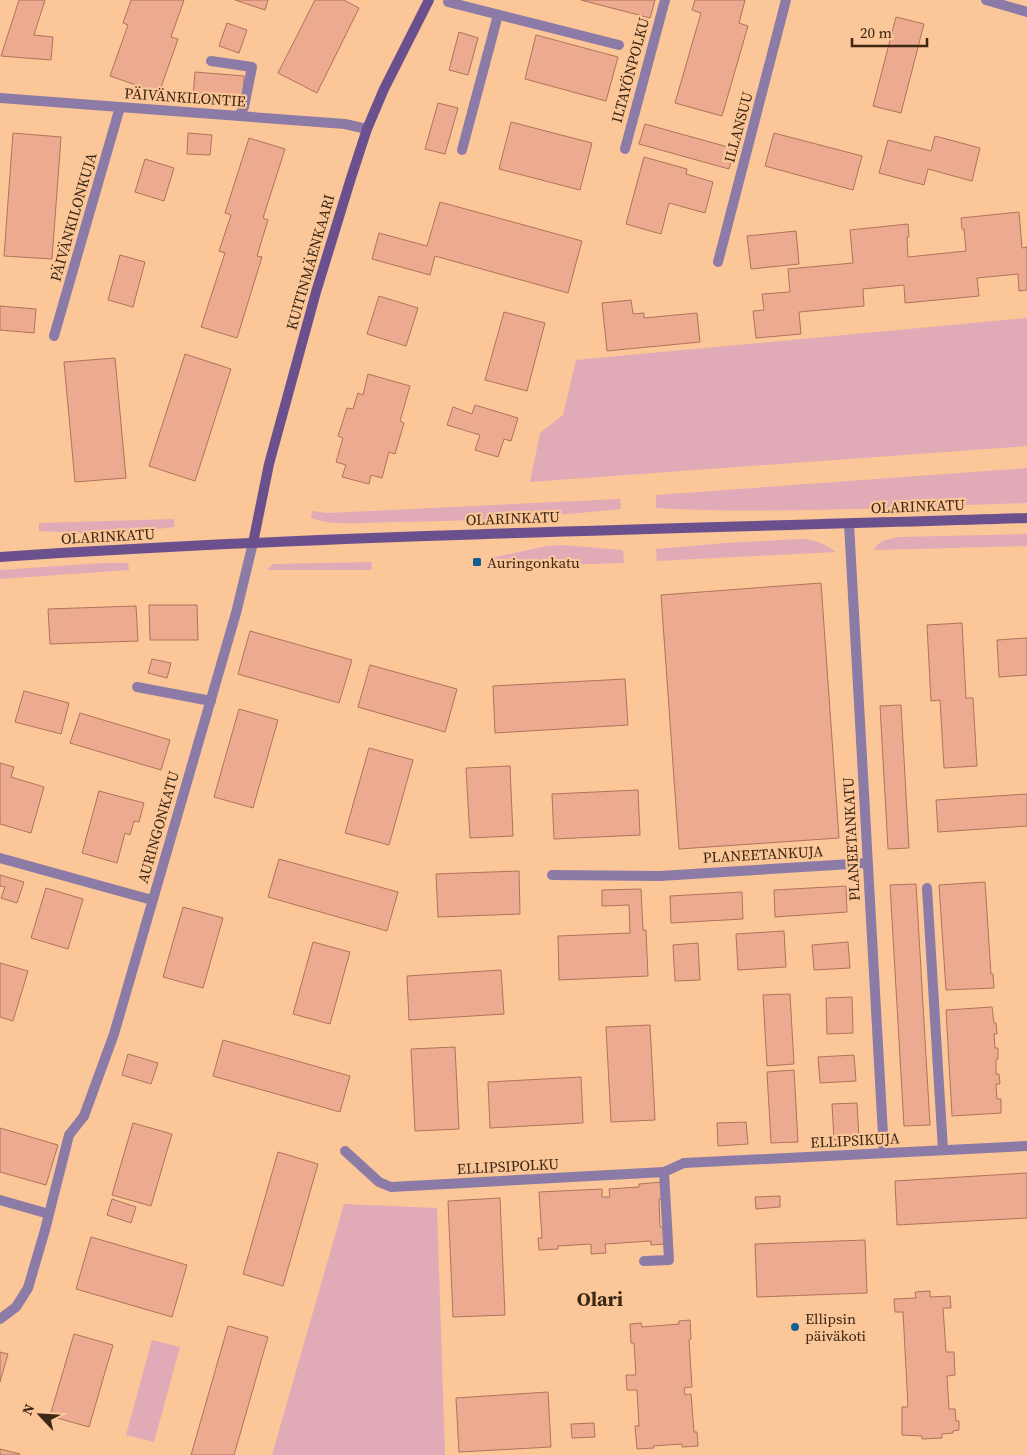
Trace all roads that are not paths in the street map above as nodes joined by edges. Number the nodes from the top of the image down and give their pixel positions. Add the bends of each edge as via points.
1 (429, 0) edge
2 (665, 0) edge
3 (786, 0) edge
4 (986, 0) edge
5 (448, 2) dead end
6 (1027, 12) edge
7 (498, 15) junction
8 (619, 45) dead end
9 (211, 61) dead end
10 (0, 98) edge
11 (120, 107) junction
12 (239, 116) junction
13 (368, 129) junction
14 (625, 149) dead end
15 (462, 150) dead end
16 (718, 262) dead end
17 (54, 336) dead end
18 (1027, 518) edge
19 (849, 524) junction
20 (254, 543) junction
21 (0, 557) edge
22 (138, 687) dead end
23 (211, 701) junction
24 (0, 858) edge
25 (868, 863) junction
26 (552, 875) dead end
27 (927, 888) dead end
28 (152, 900) junction
29 (1027, 1146) edge
30 (943, 1150) junction
31 (344, 1151) dead end
32 (884, 1153) junction
33 (684, 1163) joint
34 (664, 1172) junction
35 (0, 1200) edge
36 (49, 1214) junction
37 (644, 1261) dead end
38 (0, 1319) edge

1 - 13 main road, KUITINMÄENKAARI via 384,89
2 - 14 street, ILTAYÖNPOLKU
3 - 16 street, ILLANSUU
4 - 6 street
5 - 7 street
7 - 8 street
7 - 15 street
9 - 12 street via 252,67 244,108
10 - 11 street, PÄIVÄNKILONTIE
11 - 12 street, PÄIVÄNKILONTIE
11 - 17 street, PÄIVÄNKILONKUJA
12 - 13 street, PÄIVÄNKILONTIE via 345,124
13 - 20 main road, KUITINMÄENKAARI via 313,302 269,464
18 - 19 main road, OLARINKATU
19 - 20 main road, OLARINKATU
19 - 25 street, PLANEETANKATU
20 - 21 main road, OLARINKATU
20 - 23 street, AURINGONKATU
22 - 23 street
23 - 28 street, AURINGONKATU
24 - 28 street
25 - 26 street, PLANEETANKUJA via 660,876
25 - 32 street, PLANEETANKATU
27 - 30 street
28 - 36 street, AURINGONKATU via 114,1034 84,1116 69,1135
29 - 30 street, ELLIPSIKUJA
30 - 32 street, ELLIPSIKUJA
31 - 34 street, ELLIPSIPOLKU via 379,1182 392,1187
32 - 33 street, ELLIPSIKUJA
33 - 34 street, ELLIPSIPOLKU
34 - 37 street via 669,1260
35 - 36 street
36 - 38 street, AURINGONKATU via 28,1288 16,1307

